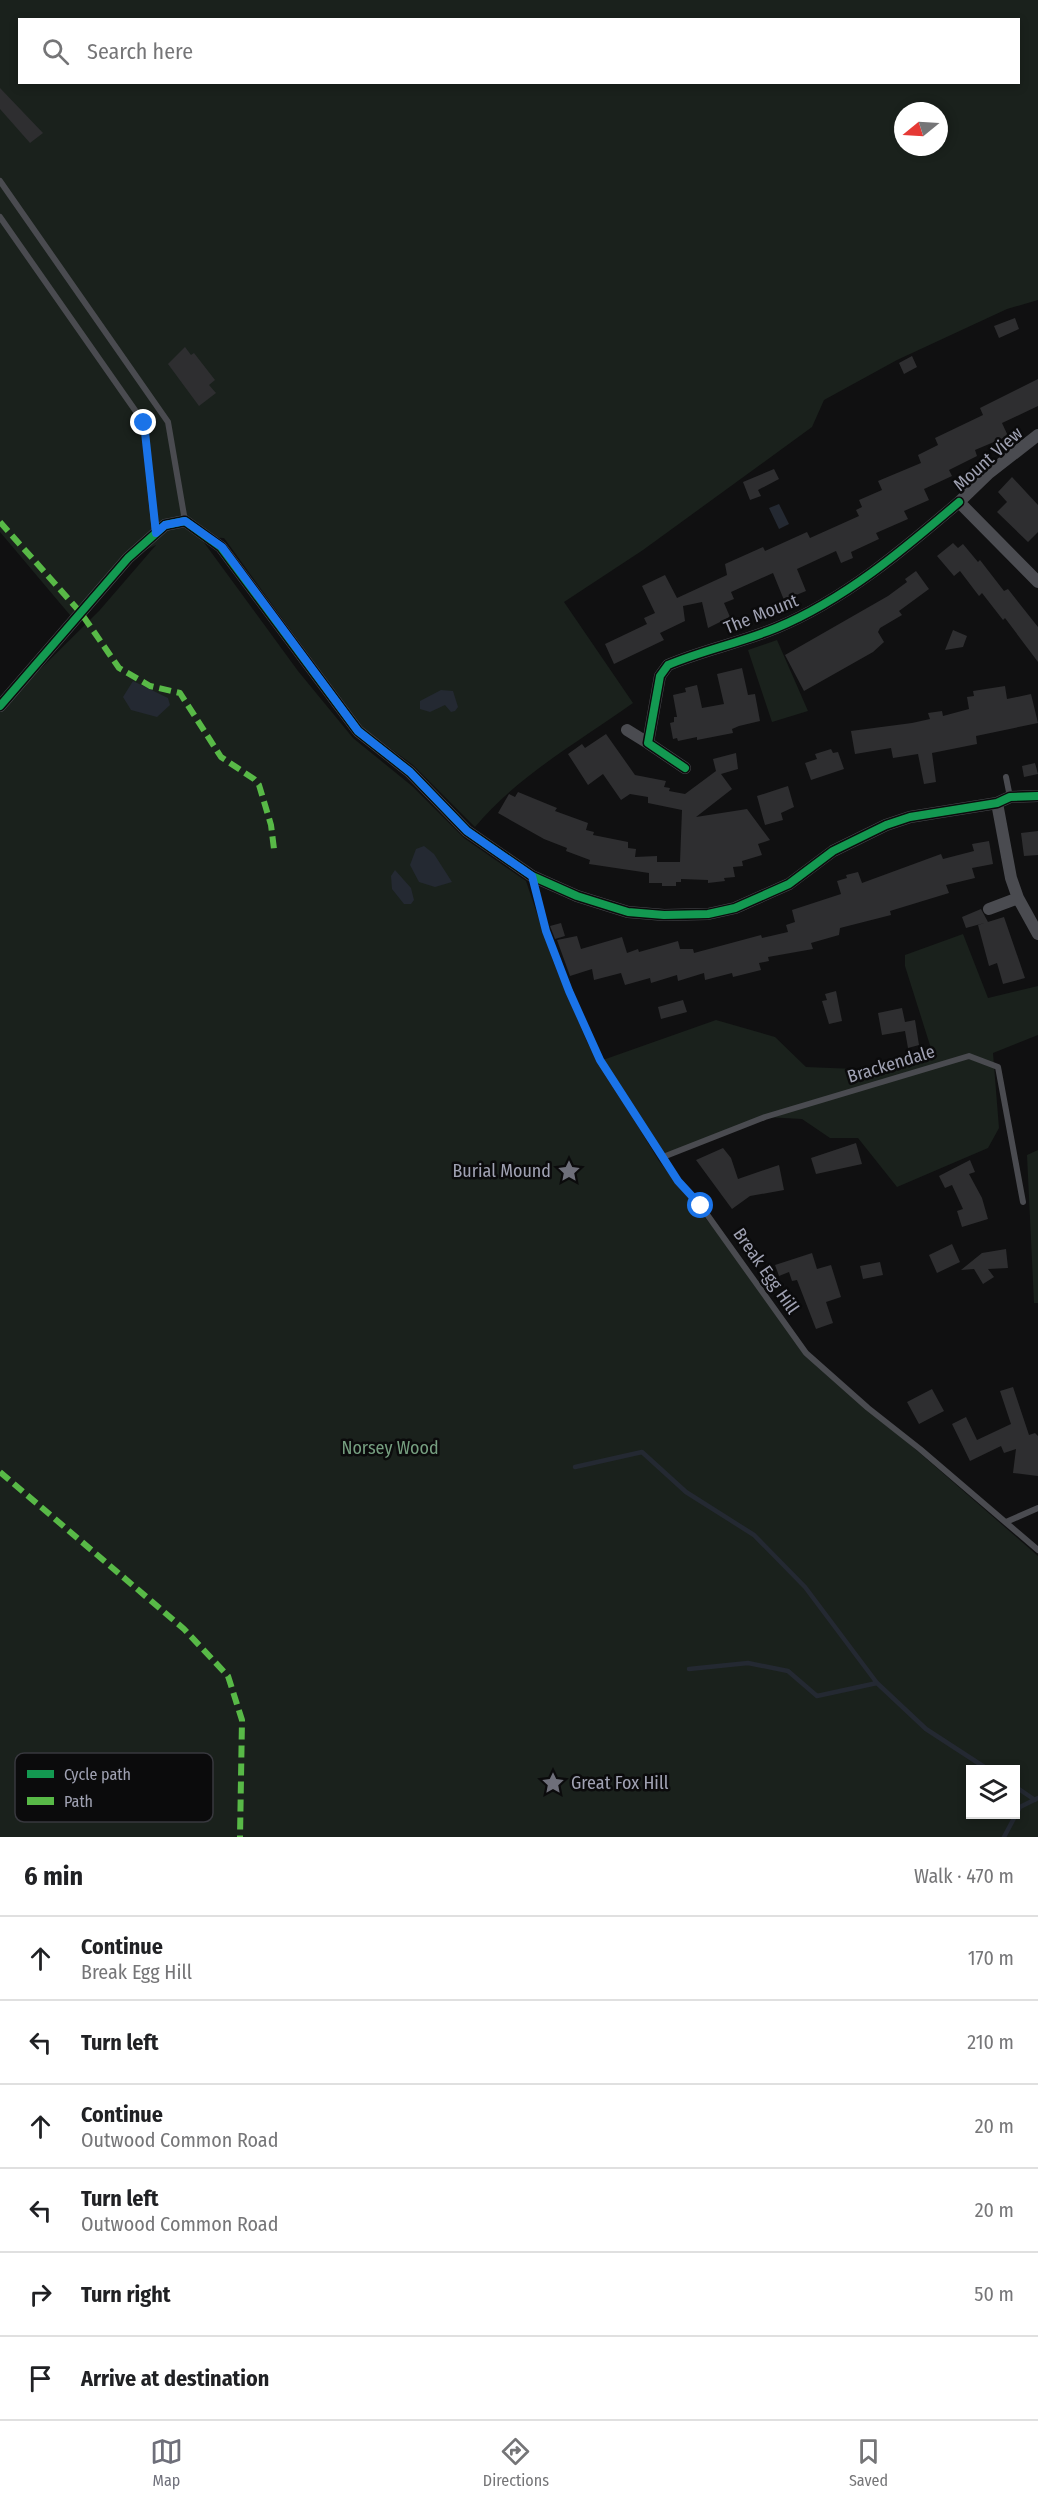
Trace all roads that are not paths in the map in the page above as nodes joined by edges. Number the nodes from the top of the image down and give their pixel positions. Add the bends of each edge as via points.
1 (0, 181) edge
2 (0, 217) edge
3 (1038, 435) edge
4 (959, 502) junction
5 (185, 521) junction
6 (156, 533) junction
7 (1038, 582) edge
8 (0, 706) edge
9 (627, 730) dead end
10 (648, 743) junction
11 (685, 768) dead end
12 (1006, 777) dead end
13 (1038, 795) edge
14 (1010, 797) junction
15 (997, 803) junction
16 (532, 876) junction
17 (1018, 898) junction
18 (989, 909) dead end
19 (1038, 934) edge
20 (663, 1157) junction
21 (1023, 1202) dead end
22 (1038, 1508) edge
23 (1006, 1522) junction
24 (1038, 1550) edge

1 - 5 lane via 168,422
2 - 6 lane via 144,423
3 - 4 street, Mount View
4 - 7 street, Mount View
4 - 10 street, The Mount via 897,556 811,610 777,628 668,665 660,676
5 - 6 street via 165,525
5 - 16 street via 222,547 358,731 410,772 467,831
6 - 8 street via 128,558
9 - 10 street
10 - 11 street
12 - 14 lane
13 - 14 street
14 - 15 street
15 - 16 street via 886,825 833,851 765,897 708,914 628,912
15 - 17 street
16 - 20 lane, Break Egg Hill via 546,931 592,1044
17 - 18 street
17 - 19 street
20 - 21 lane, Brackendale via 765,1117 969,1056 998,1067
20 - 23 lane, Break Egg Hill via 806,1353
22 - 23 lane
23 - 24 lane, Break Egg Hill

